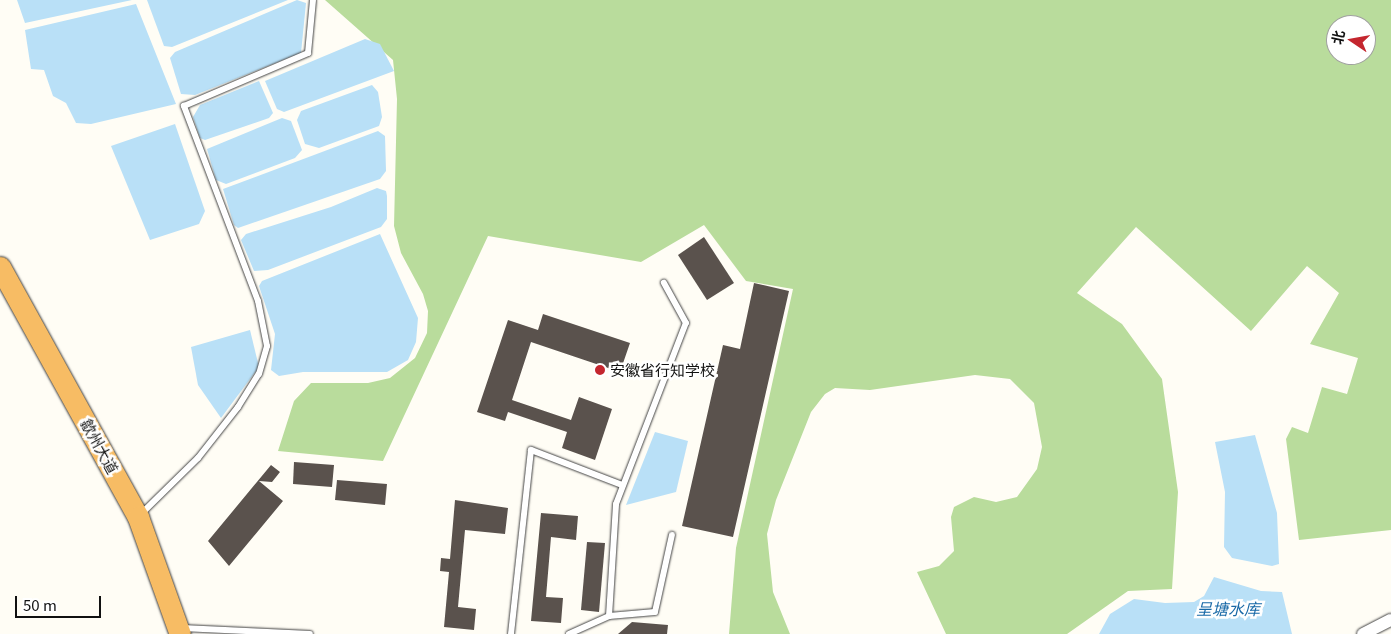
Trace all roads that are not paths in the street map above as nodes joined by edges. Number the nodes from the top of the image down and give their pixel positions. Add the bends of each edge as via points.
1 (313, 0) edge
2 (0, 267) edge
3 (664, 283) dead end
4 (0, 295) edge
5 (622, 485) junction
6 (138, 517) junction
7 (672, 535) dead end
8 (609, 616) junction
9 (1391, 620) edge
10 (175, 632) edge
11 (310, 634) edge
12 (511, 634) edge
13 (569, 634) edge
14 (1364, 634) edge

1 - 6 lane via 308,53 184,106 258,301 267,346 259,374 220,430 175,483
2 - 6 highway, 歙州大道
3 - 5 lane via 686,323
4 - 10 highway, 歙州大道 via 126,523
5 - 8 lane via 616,504
5 - 12 lane via 531,450
6 - 10 highway, 歙州大道
7 - 8 lane via 654,612
8 - 13 lane
9 - 14 street
10 - 11 lane via 191,625

